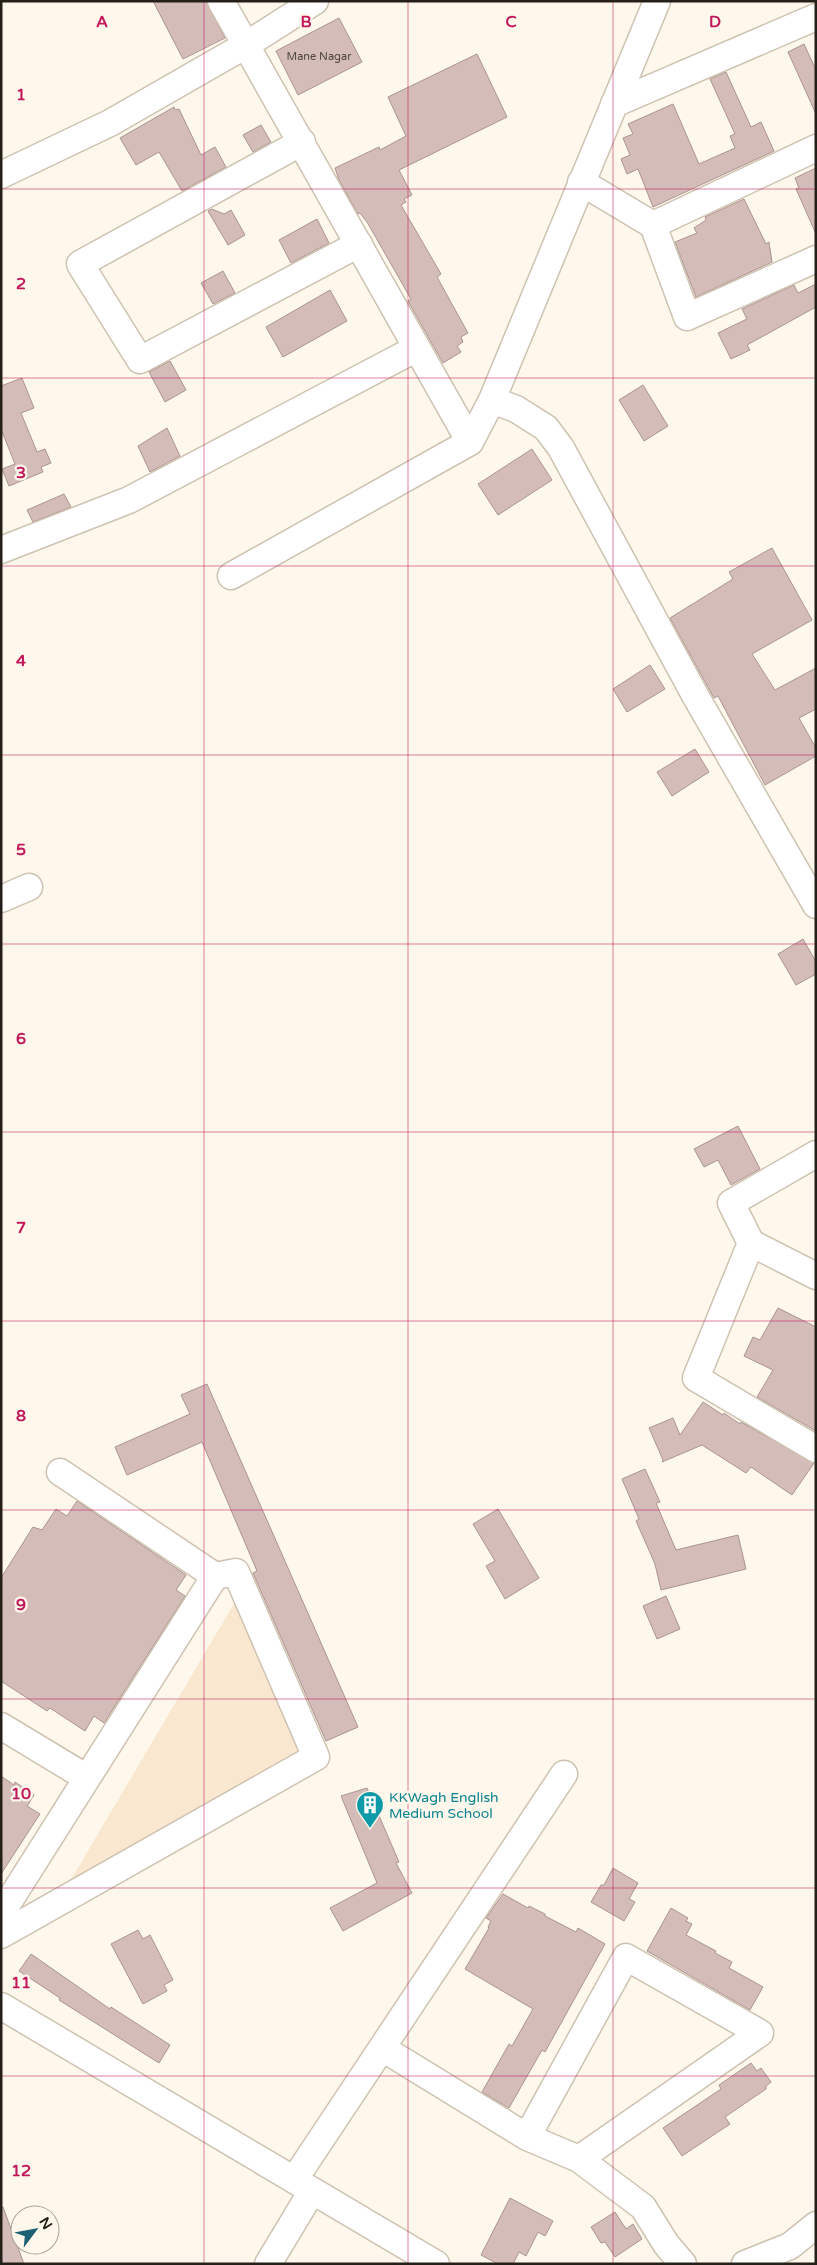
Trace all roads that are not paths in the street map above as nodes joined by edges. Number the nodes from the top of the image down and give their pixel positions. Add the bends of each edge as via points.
1 (221, 1) edge
2 (314, 1) edge
3 (657, 1) edge
4 (816, 17) edge
5 (246, 45) junction
6 (614, 104) junction
7 (302, 142) junction
8 (816, 148) edge
9 (1, 175) edge
10 (581, 182) junction
11 (653, 225) junction
12 (359, 244) junction
13 (816, 259) edge
14 (417, 348) junction
15 (492, 400) junction
16 (470, 442) junction
17 (1, 550) edge
18 (231, 576) dead end
19 (29, 887) dead end
20 (1, 899) edge
21 (816, 906) edge
22 (816, 1154) edge
23 (751, 1243) junction
24 (816, 1276) edge
25 (816, 1449) edge
26 (60, 1472) dead end
27 (215, 1576) junction
28 (1, 1726) edge
29 (564, 1774) dead end
30 (87, 1778) junction
31 (1, 1914) edge
32 (1, 1936) edge
33 (1, 2006) edge
34 (382, 2048) junction
35 (528, 2137) junction
36 (579, 2158) junction
37 (303, 2185) junction
38 (816, 2225) edge
39 (268, 2264) edge
40 (436, 2264) edge
41 (683, 2264) edge
42 (745, 2264) edge

1 - 5 street
2 - 5 street
3 - 6 street
4 - 6 street
5 - 7 street
5 - 9 street via 110,123
6 - 10 street
7 - 12 street
7 - 12 street via 80,264 140,360
8 - 11 street
10 - 11 street
10 - 15 street
11 - 13 street via 687,317
12 - 14 street
14 - 16 street
14 - 17 street via 129,500
15 - 16 street
15 - 21 street via 516,409 546,428 561,448 696,697
16 - 18 street
19 - 20 street
22 - 23 street via 731,1203
23 - 24 street
23 - 25 street via 696,1378
26 - 27 street
27 - 30 street
27 - 32 street via 236,1572 316,1757
28 - 30 street
29 - 34 street
30 - 31 street
33 - 37 street
34 - 35 street
34 - 37 street
35 - 36 street
35 - 36 street via 626,1957 760,2033
36 - 41 street via 643,2207
37 - 39 street
37 - 40 street
38 - 42 street via 790,2246

